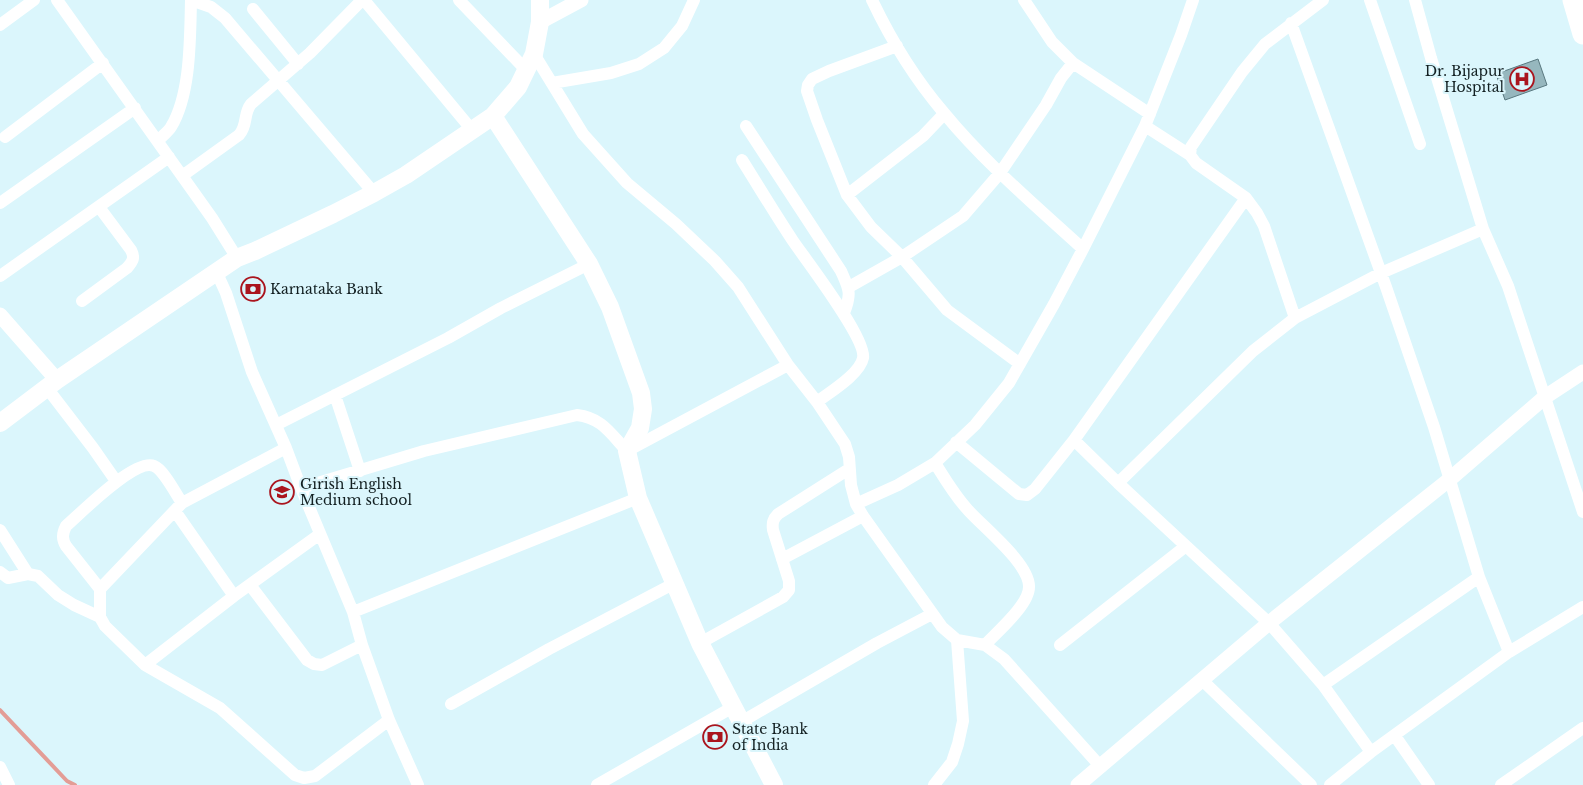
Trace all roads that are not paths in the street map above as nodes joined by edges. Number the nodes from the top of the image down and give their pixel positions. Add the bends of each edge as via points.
1 (34, 0) edge
2 (57, 0) edge
3 (191, 0) edge
4 (363, 0) edge
5 (459, 0) edge
6 (540, 0) edge
7 (581, 0) edge
8 (694, 0) edge
9 (872, 0) edge
10 (1024, 0) edge
11 (1193, 0) edge
12 (1323, 0) edge
13 (1370, 0) edge
14 (1415, 0) edge
15 (1573, 0) edge
16 (254, 10) dead end
17 (540, 22) junction
18 (1291, 23) junction
19 (0, 25) edge
20 (1583, 34) edge
21 (897, 46) junction
22 (534, 54) junction
23 (1072, 63) junction
24 (103, 64) junction
25 (298, 64) junction
26 (527, 71) junction
27 (279, 80) junction
28 (552, 83) junction
29 (134, 108) junction
30 (944, 114) junction
31 (493, 116) junction
32 (1147, 120) junction
33 (746, 126) dead end
34 (472, 130) junction
35 (5, 137) dead end
36 (158, 141) junction
37 (1420, 144) dead end
38 (1190, 155) junction
39 (169, 158) junction
40 (742, 160) dead end
41 (1000, 173) junction
42 (182, 176) junction
43 (374, 193) junction
44 (847, 195) junction
45 (1246, 198) junction
46 (0, 203) edge
47 (99, 206) junction
48 (1484, 229) junction
49 (1083, 250) junction
50 (237, 258) junction
51 (902, 258) junction
52 (589, 264) junction
53 (216, 271) junction
54 (1381, 273) junction
55 (0, 276) edge
56 (849, 287) junction
57 (82, 301) dead end
58 (844, 312) junction
59 (0, 314) edge
60 (1296, 318) junction
61 (1020, 364) junction
62 (788, 365) junction
63 (1583, 372) edge
64 (52, 384) junction
65 (336, 395) junction
66 (1545, 397) junction
67 (817, 402) junction
68 (0, 423) edge
69 (276, 425) junction
70 (1074, 440) junction
71 (956, 442) junction
72 (286, 448) junction
73 (627, 451) junction
74 (935, 463) junction
75 (849, 469) junction
76 (360, 471) junction
77 (1450, 479) junction
78 (116, 481) junction
79 (1118, 483) junction
80 (301, 488) junction
81 (638, 498) junction
82 (856, 504) junction
83 (178, 507) junction
84 (1583, 512) edge
85 (863, 516) junction
86 (0, 530) edge
87 (320, 534) junction
88 (1186, 546) junction
89 (782, 559) junction
90 (0, 572) edge
91 (28, 574) junction
92 (1478, 577) junction
93 (674, 583) junction
94 (250, 585) junction
95 (100, 590) junction
96 (234, 596) junction
97 (1583, 607) edge
98 (353, 612) junction
99 (932, 614) junction
100 (100, 617) junction
101 (1269, 623) junction
102 (957, 640) junction
103 (700, 644) junction
104 (362, 645) junction
105 (985, 645) junction
106 (1060, 645) dead end
107 (1509, 652) junction
108 (144, 665) junction
109 (1202, 680) junction
110 (1323, 685) junction
111 (451, 704) dead end
112 (737, 714) junction
113 (389, 720) junction
114 (1583, 728) edge
115 (1395, 736) junction
116 (1371, 752) junction
117 (0, 767) edge
118 (1101, 767) junction
119 (9, 785) edge
120 (418, 785) edge
121 (597, 785) edge
122 (774, 785) edge
123 (934, 785) edge
124 (1078, 785) edge
125 (1311, 785) edge
126 (1330, 785) edge
127 (1429, 785) edge
128 (1501, 785) edge

1 - 19 street
2 - 24 street
3 - 27 street via 211,7 225,18
3 - 36 street via 184,96 170,128
4 - 25 street
4 - 34 street
5 - 26 street
6 - 17 main road
7 - 17 street
8 - 28 street via 682,26 664,48 638,64 611,73
9 - 21 street
10 - 23 street via 1052,42
11 - 32 street
12 - 18 street
13 - 37 street
14 - 48 street
15 - 20 highway
16 - 25 street
17 - 22 main road
18 - 38 street via 1265,44 1242,72 1191,147
18 - 54 street
21 - 30 street
21 - 44 street via 824,73 808,85 817,120
22 - 26 main road
22 - 28 street
23 - 32 street
23 - 41 street
24 - 29 street
24 - 35 street
25 - 27 street
26 - 31 main road
27 - 42 street via 246,110 244,130 239,135
27 - 43 street
28 - 62 street via 583,134 627,183 682,230 738,287
29 - 36 street
29 - 46 street
30 - 41 street
30 - 44 street via 923,136
31 - 34 main road
31 - 52 main road
32 - 38 street
32 - 49 street
33 - 56 street
34 - 43 main road
36 - 39 street
38 - 45 street
39 - 42 street
39 - 47 street
40 - 58 street via 792,240
41 - 49 street
41 - 51 street via 963,216
42 - 50 street
43 - 50 main road
44 - 51 street via 871,227
45 - 60 street via 1264,226
45 - 70 street
47 - 55 street
47 - 57 street via 131,250 133,261
48 - 54 street
48 - 66 street via 1508,286
49 - 61 street
50 - 53 main road
51 - 56 street
51 - 61 street via 947,310
52 - 65 street
52 - 73 main road via 610,307 641,393 640,428
53 - 64 main road
53 - 69 street via 252,372
54 - 60 street
54 - 77 street
56 - 58 street via 849,300
58 - 67 street via 864,355 852,375
59 - 64 street
60 - 79 street via 1253,351
61 - 71 street via 987,412
62 - 67 street
62 - 73 street
63 - 66 street
64 - 68 main road
64 - 78 street
65 - 69 street
65 - 76 street
66 - 77 street
66 - 84 street
67 - 75 street via 845,444
69 - 72 street
70 - 71 street via 1027,495 1019,494
70 - 79 street
71 - 74 street
72 - 80 street
72 - 83 street
73 - 76 street via 600,422 589,416 577,415
73 - 81 main road
74 - 82 street
74 - 105 street via 967,510 1018,562 1028,578 1026,598
75 - 82 street
75 - 89 street via 774,518 773,530
76 - 80 street
77 - 92 street
77 - 101 street
78 - 83 street via 139,468 154,465 160,470
78 - 95 street via 66,526 64,532 66,546
79 - 88 street
80 - 87 street
81 - 93 main road
81 - 98 street
82 - 85 street
83 - 95 street
83 - 96 street
85 - 89 street
85 - 99 street
86 - 91 street
87 - 94 street
87 - 98 street
88 - 101 street
88 - 106 street
89 - 103 street via 789,580 789,590 783,597
90 - 91 street via 8,578
91 - 100 street via 38,576 58,596
92 - 107 street
92 - 110 street
93 - 103 main road
93 - 111 street
94 - 96 street
94 - 104 street via 307,660 314,664 322,665
95 - 100 street
96 - 108 street
97 - 107 street
98 - 104 street
99 - 102 street
99 - 112 street
100 - 108 street
101 - 109 street
101 - 110 street
102 - 105 street
102 - 123 street via 963,721 952,762
103 - 112 main road
104 - 113 street
105 - 118 street via 1004,659
107 - 115 street
108 - 113 street via 220,708 295,775 304,778 315,776
109 - 118 street
109 - 125 street
110 - 116 street
112 - 121 street
112 - 122 main road
113 - 120 street
114 - 128 street
115 - 116 street
115 - 127 street
116 - 126 street
117 - 119 street
118 - 124 street

